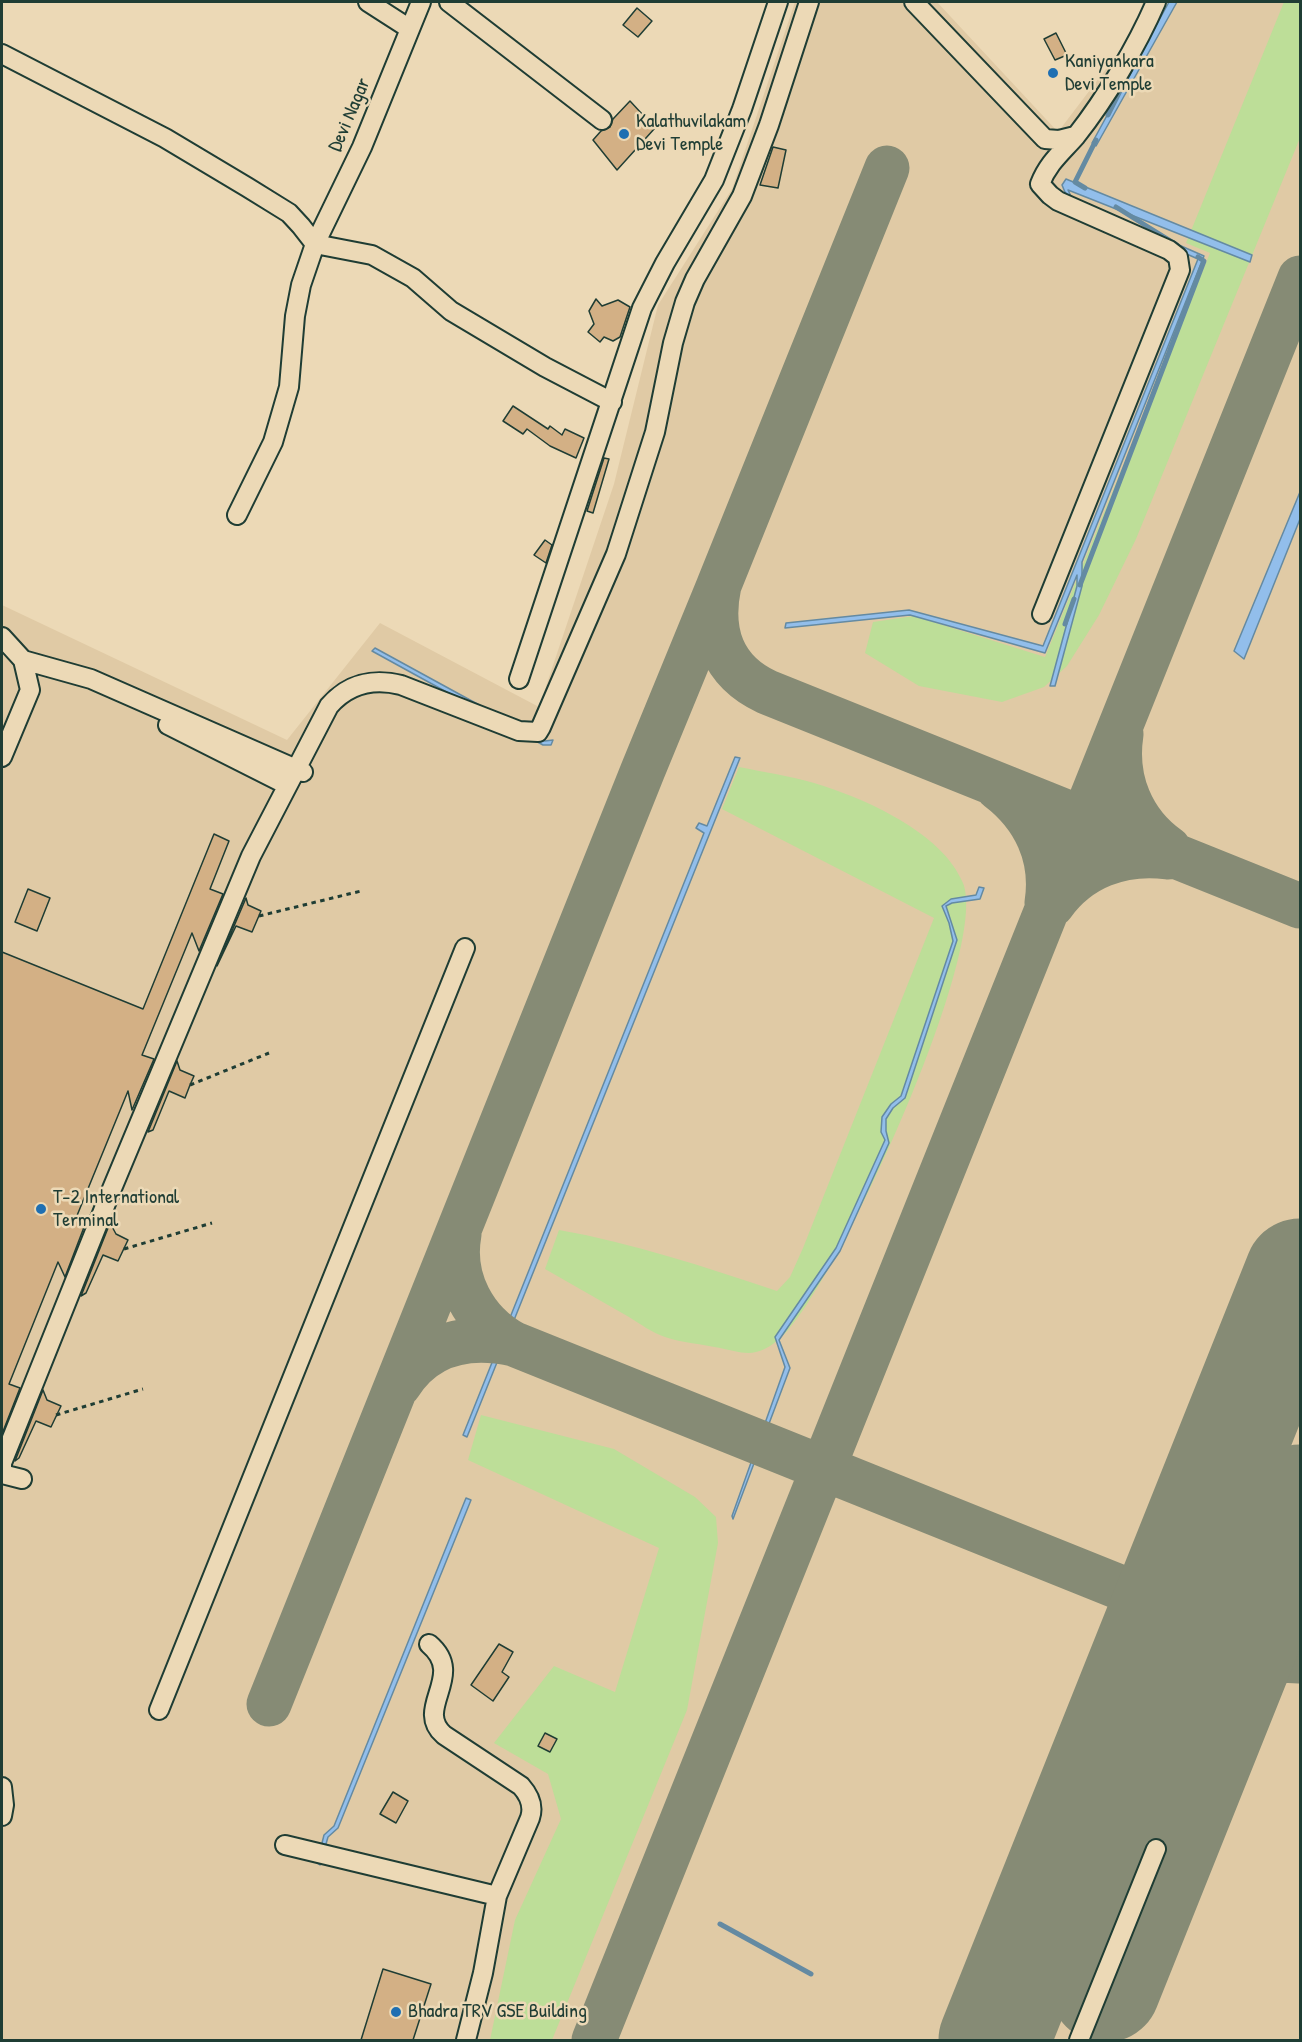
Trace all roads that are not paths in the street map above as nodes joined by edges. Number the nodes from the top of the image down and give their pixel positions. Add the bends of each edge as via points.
1 (368, 2) edge
2 (421, 2) edge
3 (449, 2) edge
4 (778, 2) edge
5 (809, 2) edge
6 (914, 2) edge
7 (1156, 2) edge
8 (410, 28) junction
9 (2, 54) edge
10 (602, 120) dead end
11 (1076, 136) junction
12 (315, 244) junction
13 (612, 402) junction
14 (237, 515) dead end
15 (1042, 614) dead end
16 (2, 637) edge
17 (23, 660) junction
18 (519, 679) dead end
19 (100, 691) dead end
20 (2, 757) edge
21 (299, 770) junction
22 (286, 785) dead end
23 (465, 948) dead end
24 (2, 1474) edge
25 (22, 1479) dead end
26 (429, 1644) dead end
27 (159, 1710) dead end
28 (2, 1787) edge
29 (2, 1816) edge
30 (285, 1845) dead end
31 (1156, 1849) dead end
32 (497, 1896) junction
33 (466, 2040) edge
34 (1079, 2040) edge

1 - 8 street
2 - 8 street, Devi Nagar
3 - 10 street
4 - 13 street via 714,180 642,308
5 - 21 street via 742,196 685,302 655,432 616,554 538,732 519,731 401,685 371,682 354,686 328,706
6 - 11 street via 1045,139
7 - 11 street via 1114,81
8 - 12 street, Devi Nagar via 362,147
9 - 12 street via 165,138 247,187 288,213
11 - 15 street via 1050,163 1040,183 1044,190 1058,201 1169,250 1178,257 1180,270
12 - 13 street via 372,255 413,278 451,311
12 - 14 street, Devi Nagar via 301,285 289,387 273,442
13 - 18 street
16 - 17 street
17 - 20 street via 30,690
17 - 21 street via 91,679
19 - 22 street
21 - 24 street via 251,856 111,1191 2,1462
23 - 27 street
24 - 25 street
26 - 32 street via 438,1654 444,1671 433,1710 437,1728 521,1786 530,1799 532,1813
28 - 29 street
30 - 32 street
31 - 34 street
32 - 33 street

